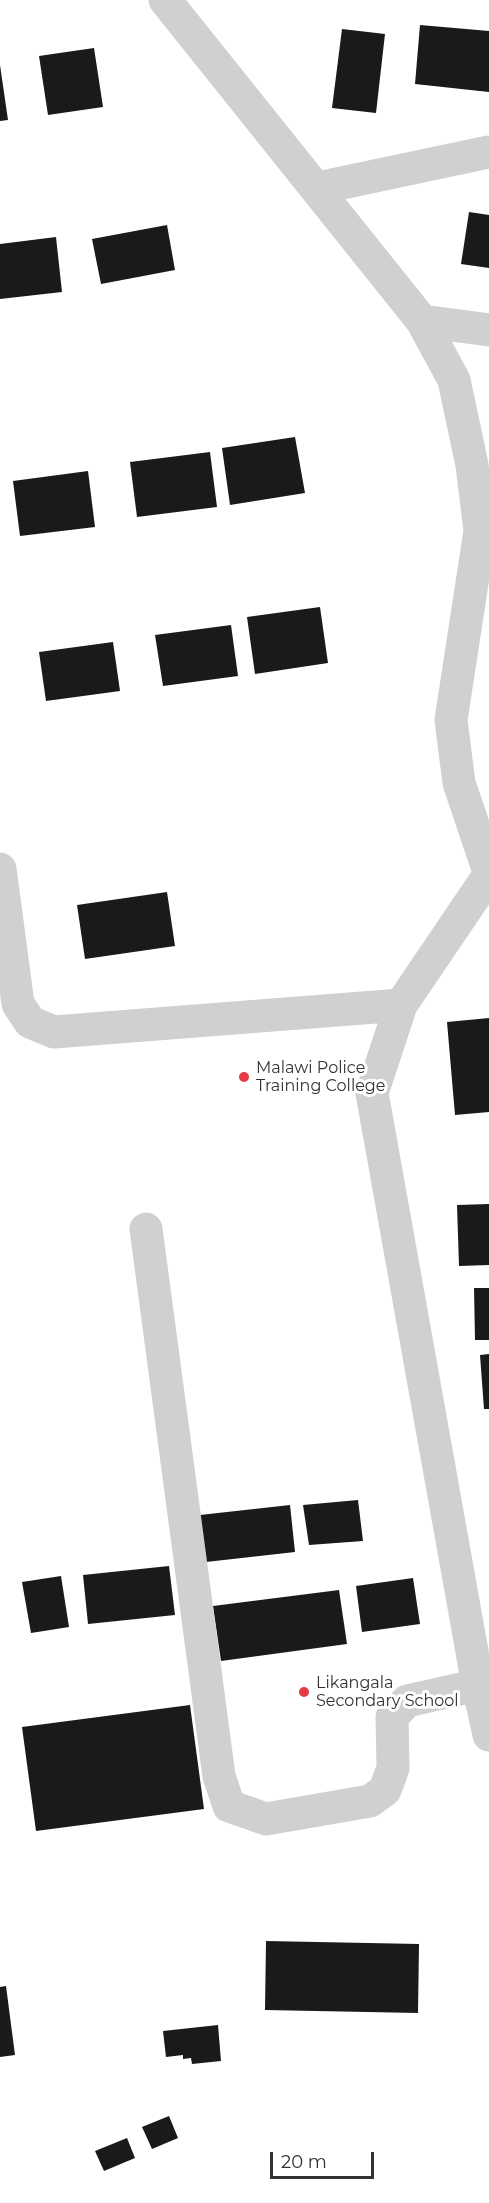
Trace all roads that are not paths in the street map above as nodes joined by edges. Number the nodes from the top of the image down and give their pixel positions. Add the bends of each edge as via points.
1 (165, 0) edge
2 (489, 152) edge
3 (318, 188) junction
4 (422, 321) junction
5 (489, 330) edge
6 (0, 868) edge
7 (489, 874) edge
8 (401, 1005) junction
9 (146, 1229) dead end
10 (478, 1685) junction
11 (489, 1735) edge

1 - 3 street
2 - 3 street
3 - 4 street
4 - 5 street
4 - 7 street via 454,380 472,465 480,531 451,720 459,783
6 - 8 street via 18,1004 30,1022 54,1032
7 - 8 street
8 - 10 street via 372,1093
9 - 10 street via 219,1776 229,1806 266,1819 370,1801 386,1790 393,1768 392,1717 399,1709 407,1701
10 - 11 street

